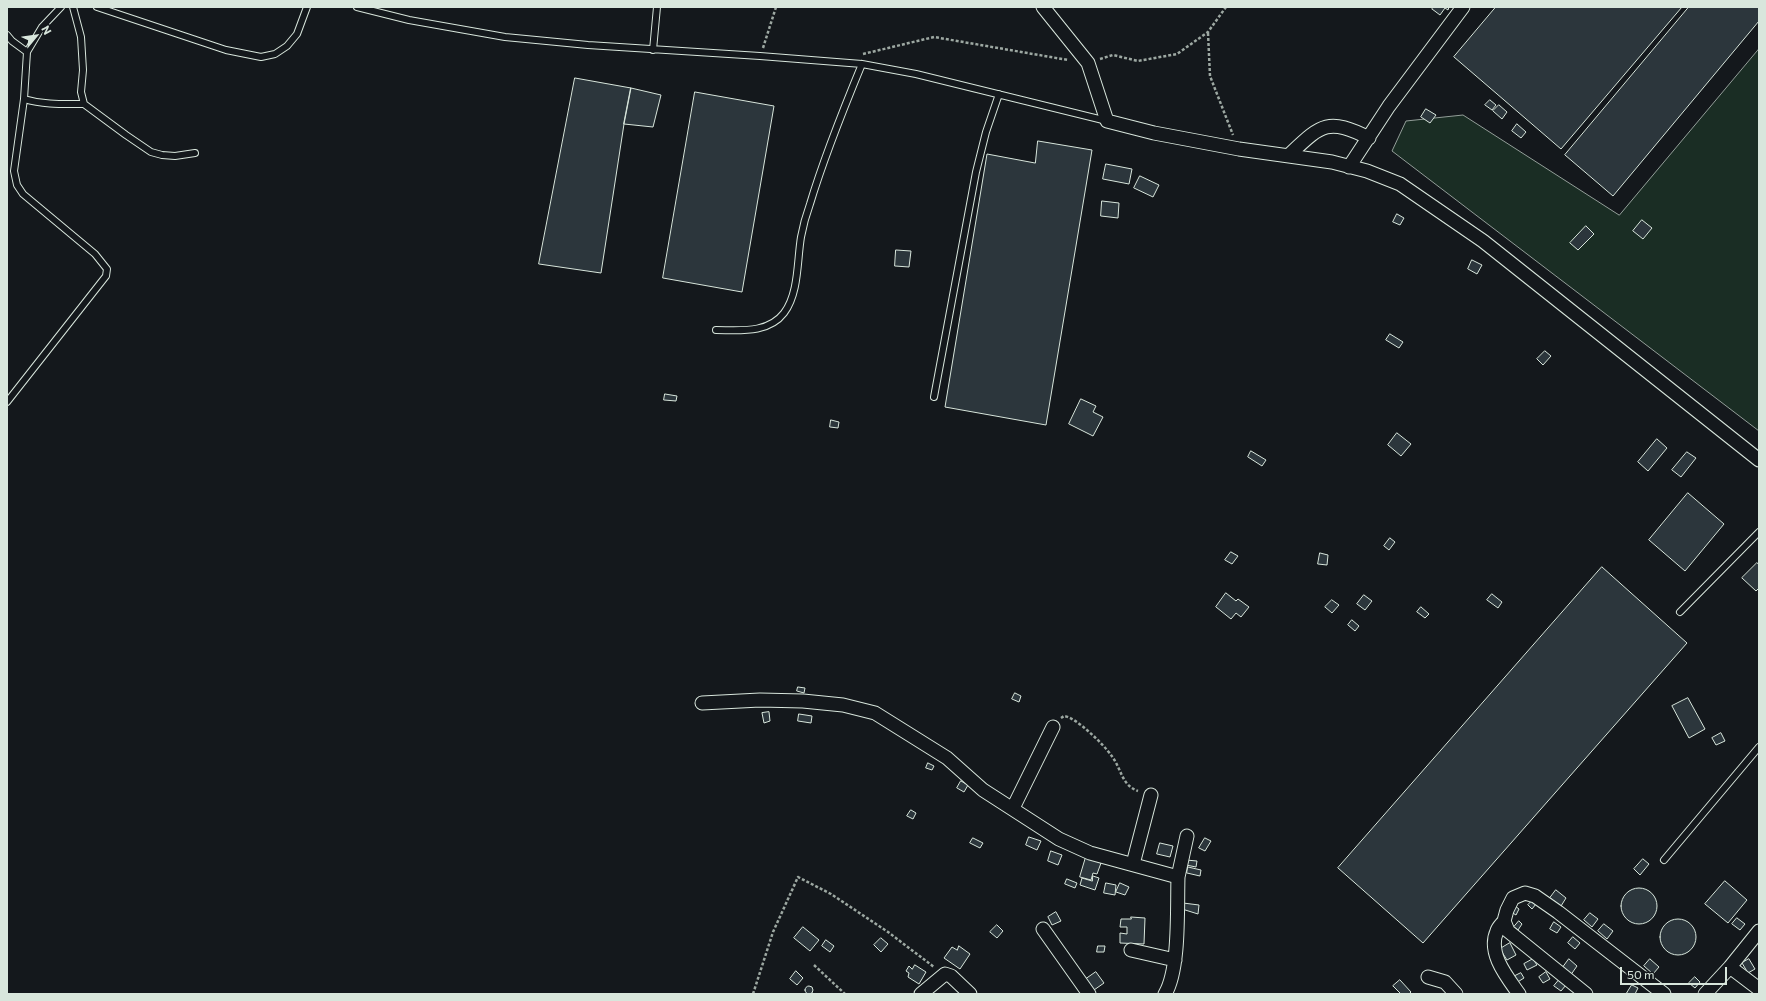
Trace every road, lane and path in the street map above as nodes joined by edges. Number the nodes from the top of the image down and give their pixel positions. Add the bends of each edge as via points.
1 (61, 7) edge
2 (73, 7) edge
3 (97, 7) edge
4 (307, 7) edge
5 (357, 7) edge
6 (657, 7) edge
7 (776, 7) edge
8 (1043, 7) edge
9 (1226, 7) edge
10 (1463, 7) edge
11 (1208, 32) junction
12 (7, 34) edge
13 (653, 50) junction
14 (27, 52) junction
15 (861, 54) dead end
16 (760, 56) junction
17 (1088, 63) junction
18 (862, 64) junction
19 (998, 94) junction
20 (24, 99) junction
21 (84, 104) junction
22 (1107, 121) junction
23 (1369, 138) junction
24 (1239, 149) junction
25 (195, 152) dead end
26 (1288, 155) junction
27 (1349, 167) junction
28 (716, 330) dead end
29 (934, 397) dead end
30 (7, 402) edge
31 (1759, 460) edge
32 (1759, 532) edge
33 (1680, 612) dead end
34 (702, 703) dead end
35 (1053, 727) joint
36 (1759, 748) edge
37 (1151, 795) joint
38 (1013, 808) junction
39 (1187, 836) dead end
40 (1664, 860) dead end
41 (1133, 864) junction
42 (1178, 877) junction
43 (1504, 921) junction
44 (1042, 929) dead end
45 (1759, 930) edge
46 (1131, 950) dead end
47 (1175, 960) junction
48 (814, 965) dead end
49 (1730, 967) junction
50 (945, 974) junction
51 (1428, 977) dead end
52 (1759, 989) edge
53 (753, 994) edge
54 (845, 994) edge
55 (921, 994) edge
56 (970, 994) edge
57 (1089, 994) edge
58 (1165, 994) edge
59 (1456, 994) edge
60 (1519, 994) edge
61 (1586, 994) edge
62 (1664, 994) edge
63 (1705, 994) edge

1 - 14 lane via 42,27
2 - 21 lane via 81,37
3 - 4 lane via 226,50 261,57 275,54 287,46 297,34
5 - 13 lane via 409,20 505,37
6 - 13 lane
7 - 16 path
8 - 17 street
9 - 11 path
10 - 23 street via 1389,106
11 - 17 path via 1177,54 1138,61 1112,55
11 - 24 path via 1210,76
12 - 14 lane
13 - 16 lane
14 - 20 lane
15 - 17 path via 934,37
16 - 18 lane
17 - 22 street
18 - 19 lane
18 - 28 lane via 809,205 789,304 783,314 767,327
19 - 22 lane
19 - 29 lane via 976,172
20 - 21 lane via 48,104
20 - 30 lane via 14,171 17,185 36,206 95,254 106,269 106,276
21 - 25 lane via 151,152 175,156
22 - 24 street
23 - 26 street via 1349,128 1322,128 1309,135
23 - 27 street
24 - 26 street
26 - 27 street
27 - 31 street via 1400,184 1483,241
32 - 33 lane
34 - 38 street via 803,701 843,705 875,713 947,758 983,790
35 - 37 path via 1058,719 1064,716 1072,718 1111,754 1130,788
35 - 38 street
36 - 40 lane
37 - 41 street
38 - 41 street via 1059,839 1090,853
39 - 42 street
41 - 42 street
42 - 47 street
43 - 60 street via 1497,931 1494,944 1496,954 1506,977
43 - 61 street via 1508,931
43 - 62 street via 1513,898 1525,893 1535,896
44 - 57 street
45 - 49 street
46 - 47 street
47 - 58 street via 1169,988
48 - 54 path
49 - 52 street
49 - 63 street
50 - 53 path via 831,894 798,877 773,932
50 - 55 street
50 - 56 street via 951,976
51 - 59 street via 1445,982

